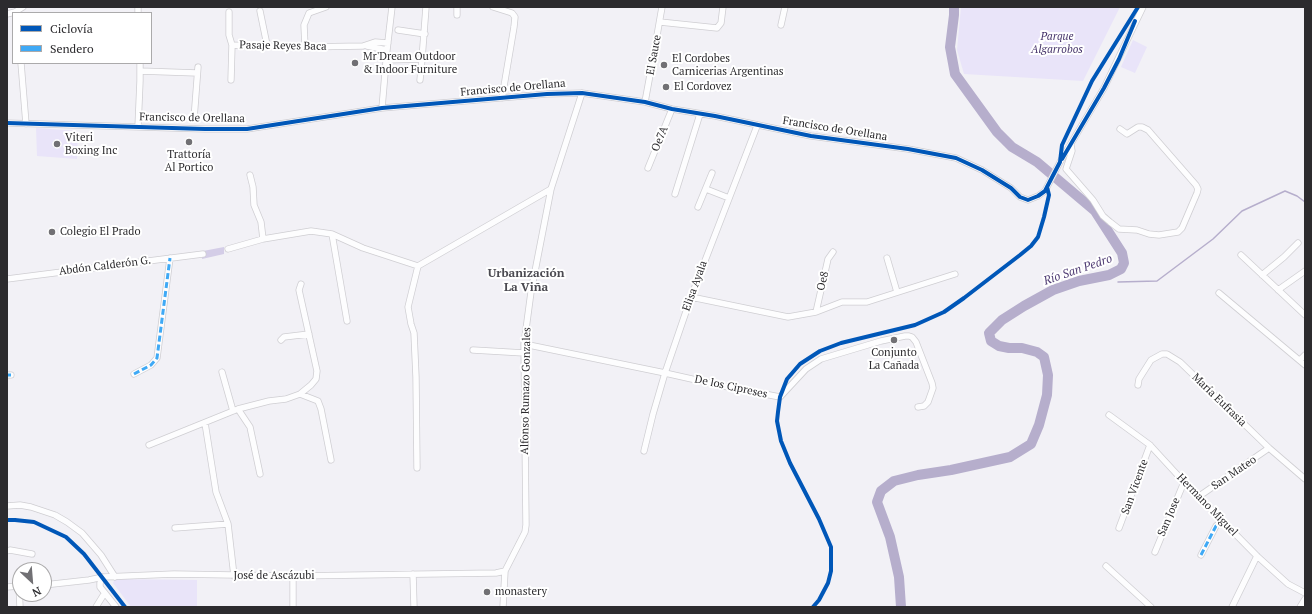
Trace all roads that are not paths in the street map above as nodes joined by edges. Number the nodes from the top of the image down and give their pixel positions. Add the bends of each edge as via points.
1 (326, 7) edge
2 (392, 7) edge
3 (426, 7) edge
4 (457, 7) edge
5 (493, 7) edge
6 (662, 7) edge
7 (723, 7) edge
8 (785, 7) edge
9 (1143, 7) edge
10 (260, 11) dead end
11 (229, 12) dead end
12 (457, 15) dead end
13 (660, 22) junction
14 (781, 25) dead end
15 (398, 30) dead end
16 (425, 34) junction
17 (388, 43) junction
18 (232, 45) junction
19 (267, 45) junction
20 (367, 46) junction
21 (305, 47) junction
22 (387, 50) junction
23 (422, 59) junction
24 (386, 60) junction
25 (22, 64) edge
26 (140, 64) edge
27 (140, 71) junction
28 (231, 80) dead end
29 (420, 80) dead end
30 (582, 93) junction
31 (502, 98) junction
32 (645, 102) junction
33 (382, 108) junction
34 (672, 109) junction
35 (700, 114) junction
36 (194, 119) dead end
37 (7, 123) edge
38 (26, 124) junction
39 (757, 126) junction
40 (138, 127) junction
41 (1120, 129) dead end
42 (1071, 145) junction
43 (648, 168) dead end
44 (712, 173) dead end
45 (250, 175) dead end
46 (552, 189) junction
47 (706, 189) junction
48 (675, 194) dead end
49 (729, 198) junction
50 (698, 207) dead end
51 (332, 234) junction
52 (264, 240) junction
53 (1298, 243) dead end
54 (228, 250) dead end
55 (833, 252) dead end
56 (203, 254) dead end
57 (1241, 255) dead end
58 (170, 258) junction
59 (887, 258) dead end
60 (418, 266) junction
61 (1305, 271) edge
62 (955, 274) dead end
63 (1262, 275) junction
64 (7, 279) edge
65 (301, 284) dead end
66 (1278, 290) junction
67 (897, 292) junction
68 (1219, 293) dead end
69 (691, 297) junction
70 (816, 312) junction
71 (1305, 315) edge
72 (347, 321) dead end
73 (309, 334) junction
74 (281, 340) dead end
75 (524, 344) junction
76 (473, 350) dead end
77 (524, 353) junction
78 (1305, 354) edge
79 (1300, 360) junction
80 (1305, 365) edge
81 (222, 372) dead end
82 (665, 373) junction
83 (134, 374) dead end
84 (1138, 385) dead end
85 (300, 394) junction
86 (918, 407) dead end
87 (236, 410) junction
88 (1109, 415) dead end
89 (205, 423) junction
90 (149, 445) dead end
91 (1150, 445) junction
92 (1269, 448) junction
93 (644, 451) dead end
94 (331, 460) dead end
95 (417, 468) dead end
96 (260, 474) dead end
97 (1305, 479) edge
98 (1184, 482) junction
99 (1198, 497) junction
100 (7, 506) edge
101 (1222, 521) junction
102 (228, 524) junction
103 (175, 528) dead end
104 (1119, 528) dead end
105 (7, 551) edge
106 (1155, 552) dead end
107 (32, 554) dead end
108 (1201, 555) dead end
109 (1257, 556) junction
110 (1106, 566) dead end
111 (505, 571) junction
112 (413, 574) junction
113 (115, 576) junction
114 (234, 576) junction
115 (292, 576) junction
116 (103, 578) junction
117 (52, 584) edge
118 (1305, 593) edge
119 (104, 594) junction
120 (1305, 600) edge
121 (96, 607) edge
122 (116, 607) edge
123 (293, 607) edge
124 (414, 607) edge
125 (503, 607) edge
126 (1151, 607) edge
127 (1232, 607) edge
128 (1300, 607) edge

1 - 21 street via 308,13 304,25
2 - 17 street
3 - 16 street
4 - 12 street
5 - 31 street via 512,12 515,17
6 - 13 street, El Sauce
7 - 13 street via 721,23 717,28
8 - 14 street
9 - 42 street via 1107,82
10 - 19 street
11 - 18 street, Pasaje Reyes Baca via 229,35
13 - 32 street, El Sauce
15 - 16 street
16 - 23 street
17 - 20 street, Pasaje Reyes Baca via 375,42
17 - 22 street
18 - 19 street, Pasaje Reyes Baca
18 - 28 street
19 - 21 street, Pasaje Reyes Baca
20 - 21 street, Pasaje Reyes Baca
20 - 22 street, Pasaje Reyes Baca
22 - 24 street
23 - 24 street
23 - 29 street
24 - 33 street
25 - 38 street
26 - 27 street
27 - 36 street via 197,70
27 - 40 street
30 - 31 street, Francisco de Orellana
30 - 32 street, Francisco de Orellana
30 - 46 street, Alfonso Rumazo Gonzales
31 - 33 street, Francisco de Orellana
32 - 34 street, Francisco de Orellana
33 - 40 street, Francisco de Orellana via 247,128
34 - 35 street, Francisco de Orellana
34 - 43 street, Oe7A
35 - 39 street, Francisco de Orellana
35 - 48 street
37 - 38 street, Francisco de Orellana
38 - 40 street, Francisco de Orellana
39 - 42 street, Francisco de Orellana via 956,158 982,170 1011,188 1023,199 1032,199 1045,191
39 - 49 street, Elisa Ayala
41 - 42 street via 1127,134 1135,128 1145,128 1196,185 1198,189 1178,232 1149,234 1119,229 1110,222 1066,169 1072,151
44 - 47 street
45 - 52 street via 254,205 261,222
46 - 60 street
46 - 75 street, Alfonso Rumazo Gonzales via 540,241
47 - 49 street
47 - 50 street
49 - 69 street, Elisa Ayala
51 - 52 street via 311,230
51 - 60 street via 363,248
51 - 72 street
52 - 54 street
53 - 63 street
55 - 70 street, Oe8 via 828,259
56 - 58 street, Abdón Calderón G.
57 - 63 street
58 - 64 street, Abdón Calderón G.
58 - 83 street via 157,358 151,365
59 - 67 street
60 - 95 street via 408,307 414,333
61 - 66 street
62 - 67 street
63 - 66 street
65 - 73 street via 299,290
66 - 71 street
67 - 70 street via 867,302 842,302
68 - 79 street
69 - 70 street via 788,317
69 - 82 street, Elisa Ayala
73 - 74 street via 284,337
73 - 85 street via 317,371 316,379
75 - 77 street, Alfonso Rumazo Gonzales
75 - 82 street, De los Cipreses
76 - 77 street
77 - 111 street, Alfonso Rumazo Gonzales via 526,524 525,532
78 - 79 street
79 - 80 street
81 - 87 street
82 - 86 street, De los Cipreses via 780,397 806,369 821,359 881,341 909,336 916,342 933,388 928,402
82 - 93 street, Elisa Ayala
84 - 92 street, María Eufrasia via 1151,360 1167,354 1180,362
85 - 87 street
85 - 94 street via 318,401 322,409
87 - 89 street
87 - 96 street via 250,427
88 - 91 street, Hermano Miguel
89 - 90 street
89 - 102 street via 216,492
91 - 98 street, Hermano Miguel
91 - 104 street, San Vicente
92 - 97 street, María Eufrasia
92 - 99 street, San Mateo
98 - 99 street, Hermano Miguel
98 - 106 street, San Jose
99 - 101 street, Hermano Miguel
100 - 113 street via 31,507 67,522 82,533
101 - 108 street via 1216,526
101 - 109 street, Hermano Miguel
102 - 103 street
102 - 114 street
105 - 107 street
109 - 118 street, Hermano Miguel via 1288,584
109 - 127 street
110 - 126 street
111 - 112 street, José de Ascázubi
111 - 125 street
112 - 115 street, José de Ascázubi
112 - 124 street
113 - 114 street, José de Ascázubi
113 - 116 street, José de Ascázubi
114 - 115 street, José de Ascázubi
115 - 123 street
116 - 117 street, José de Ascázubi
116 - 119 street via 100,587
119 - 121 street
119 - 122 street
120 - 128 street

